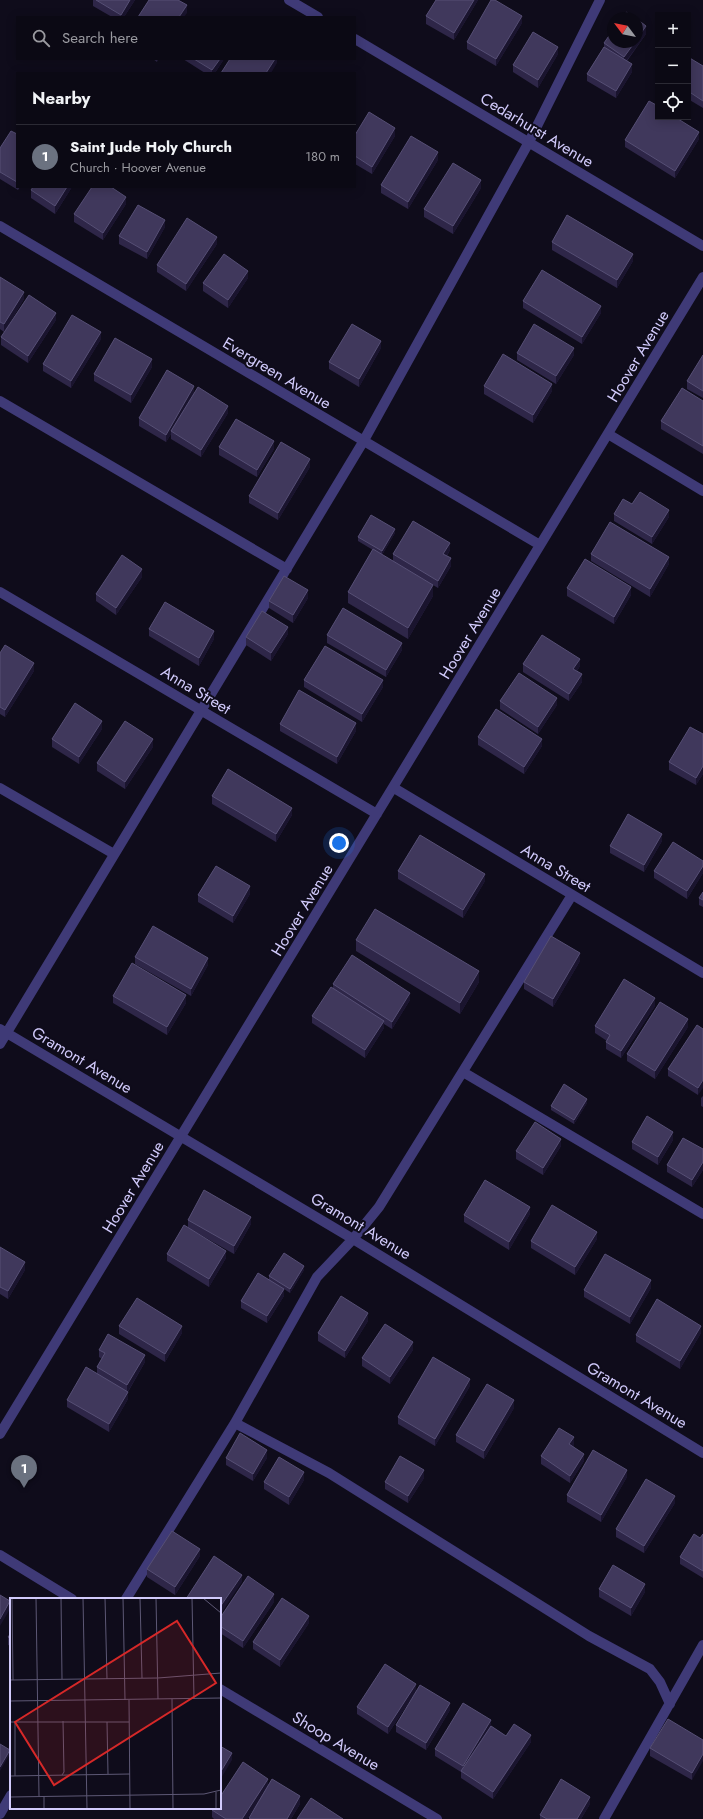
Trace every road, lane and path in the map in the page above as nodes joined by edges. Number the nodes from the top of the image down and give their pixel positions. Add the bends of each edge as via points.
1 (289, 0) edge
2 (600, 0) edge
3 (316, 16) edge
4 (356, 40) edge
5 (529, 142) junction
6 (0, 226) edge
7 (703, 246) edge
8 (703, 277) edge
9 (0, 401) edge
10 (608, 434) junction
11 (363, 442) junction
12 (703, 491) edge
13 (540, 545) junction
14 (287, 569) junction
15 (0, 592) edge
16 (201, 710) junction
17 (0, 788) edge
18 (394, 788) junction
19 (377, 814) junction
20 (114, 854) junction
21 (572, 895) junction
22 (703, 973) edge
23 (3, 1031) edge
24 (0, 1044) edge
25 (463, 1072) junction
26 (181, 1136) junction
27 (703, 1214) edge
28 (353, 1239) junction
29 (234, 1423) junction
30 (0, 1434) edge
31 (703, 1453) edge
32 (0, 1555) edge
33 (70, 1598) edge
34 (127, 1598) edge
35 (703, 1646) edge
36 (221, 1689) edge
37 (670, 1704) junction
38 (10, 1797) edge
39 (0, 1814) edge
40 (8, 1819) edge
41 (437, 1819) edge
42 (604, 1819) edge

1 - 3 street
2 - 5 street
4 - 5 street, Cedarhurst Avenue
5 - 7 street, Cedarhurst Avenue
5 - 11 street
6 - 11 street, Evergreen Avenue
8 - 10 street, Hoover Avenue
9 - 14 street
10 - 12 street
10 - 13 street, Hoover Avenue
11 - 13 street, Evergreen Avenue
11 - 14 street
13 - 18 street, Hoover Avenue
14 - 16 street
15 - 16 street, Anna Street
16 - 19 street, Anna Street
16 - 20 street
17 - 20 street
18 - 19 street, Hoover Avenue
18 - 21 street, Anna Street
19 - 26 street, Hoover Avenue
20 - 23 street
21 - 22 street, Anna Street
21 - 25 street
23 - 24 street
23 - 26 street, Gramont Avenue
25 - 27 street
25 - 28 street via 379,1207
26 - 28 street, Gramont Avenue
26 - 30 street, Hoover Avenue
28 - 29 street via 317,1277
28 - 31 street, Gramont Avenue
29 - 34 street
29 - 37 street via 329,1473 589,1636 650,1669 660,1682
32 - 33 street
35 - 37 street
36 - 41 street, Shoop Avenue
37 - 42 street
38 - 39 street
39 - 40 street

